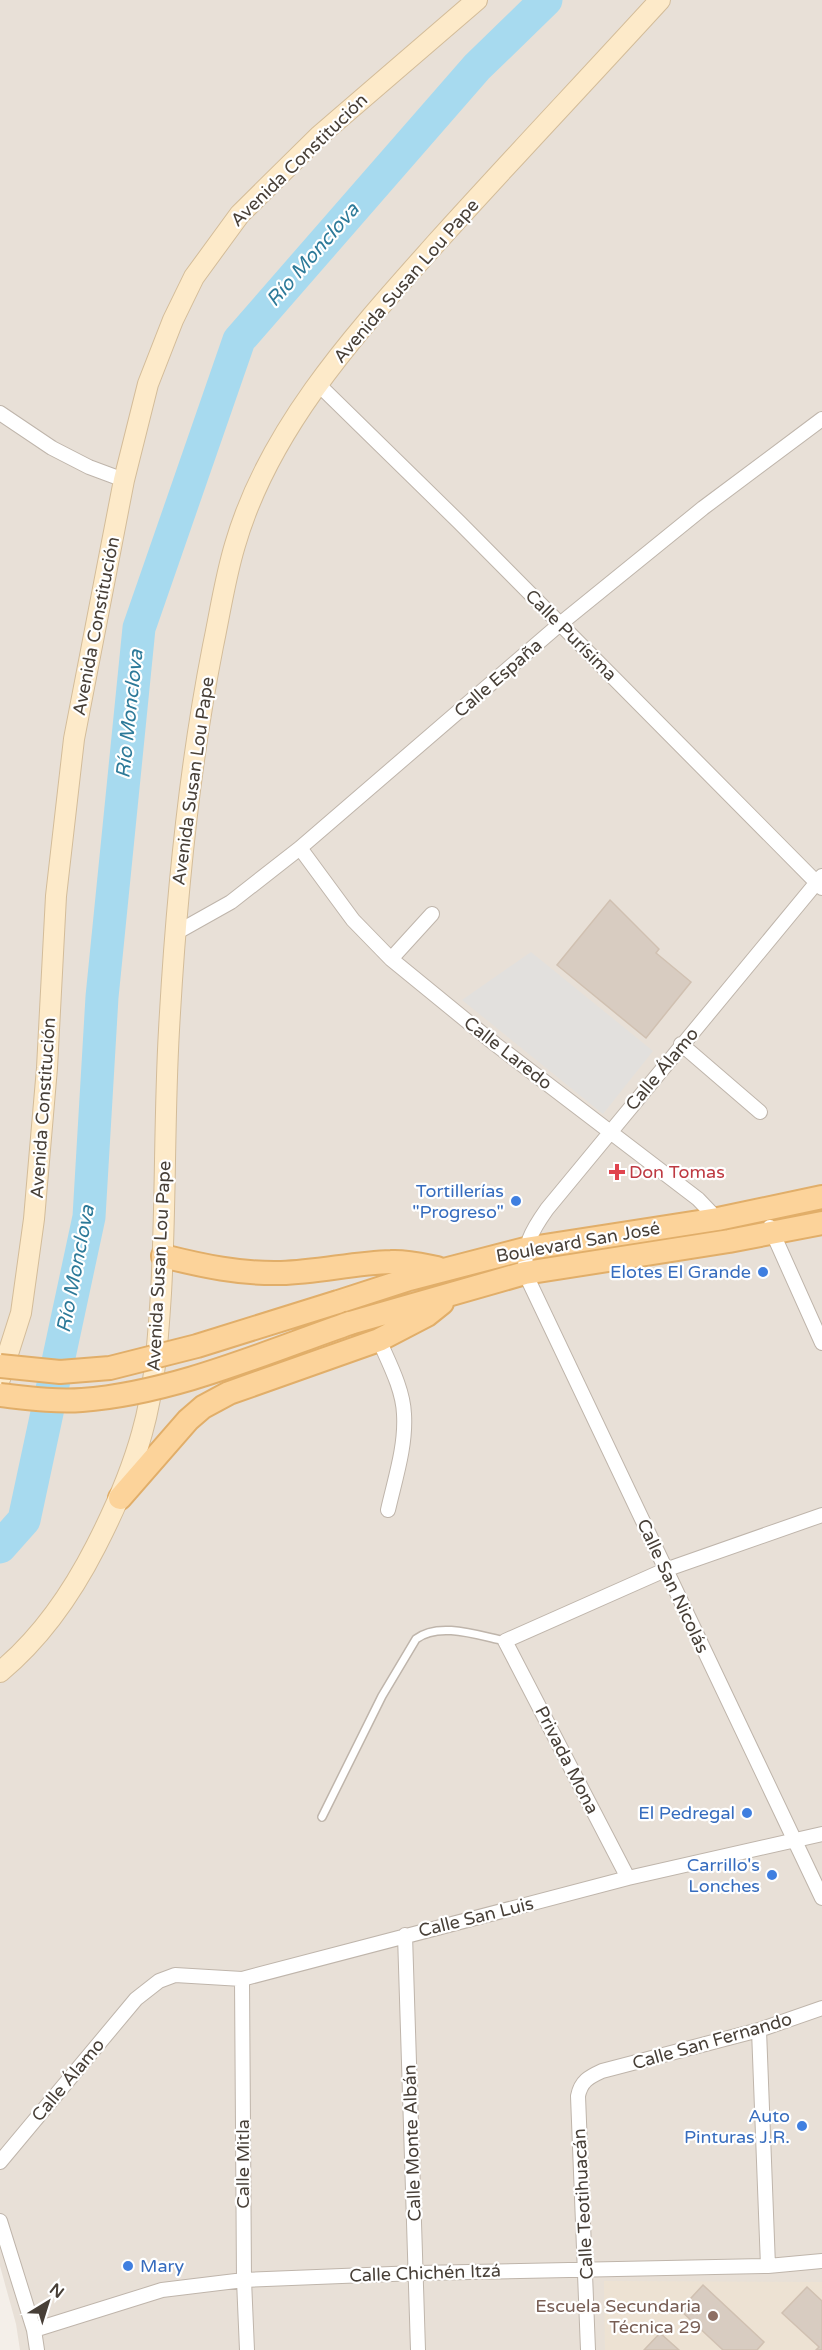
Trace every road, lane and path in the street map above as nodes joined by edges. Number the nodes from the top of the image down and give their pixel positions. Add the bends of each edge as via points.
1 (477, 0) edge
2 (660, 0) edge
3 (319, 385) junction
4 (0, 413) edge
5 (822, 419) edge
6 (124, 480) junction
7 (560, 624) junction
8 (300, 848) junction
9 (820, 882) edge
10 (432, 914) dead end
11 (174, 934) junction
12 (391, 959) junction
13 (681, 1044) junction
14 (760, 1112) dead end
15 (610, 1130) junction
16 (822, 1197) edge
17 (762, 1209) junction
18 (718, 1219) junction
19 (822, 1223) edge
20 (772, 1232) junction
21 (729, 1241) junction
22 (525, 1249) junction
23 (163, 1256) junction
24 (444, 1269) junction
25 (525, 1273) junction
26 (460, 1291) junction
27 (379, 1340) junction
28 (822, 1343) edge
29 (0, 1366) edge
30 (0, 1379) edge
31 (0, 1395) edge
32 (120, 1498) junction
33 (388, 1510) dead end
34 (822, 1515) edge
35 (665, 1570) junction
36 (506, 1641) junction
37 (0, 1672) edge
38 (322, 1817) dead end
39 (822, 1834) edge
40 (795, 1841) junction
41 (628, 1878) junction
42 (822, 1898) edge
43 (405, 1935) junction
44 (242, 1979) junction
45 (136, 1999) joint
46 (822, 2008) edge
47 (759, 2030) junction
48 (602, 2071) joint
49 (0, 2162) edge
50 (0, 2221) edge
51 (822, 2261) edge
52 (768, 2265) junction
53 (586, 2269) junction
54 (417, 2272) junction
55 (244, 2280) junction
56 (34, 2330) junction
57 (37, 2350) edge
58 (247, 2350) edge
59 (418, 2350) edge
60 (588, 2350) edge

1 - 6 main road, Avenida Constitución via 319,136 240,214 218,242 194,277 164,343 148,384
2 - 3 main road, Avenida Susan Lou Pape via 368,320
3 - 7 street, Calle Purísima
3 - 11 main road, Avenida Susan Lou Pape via 267,468 235,546 192,764
4 - 6 street via 52,448
5 - 7 street, Calle España via 703,508
6 - 30 main road, Avenida Constitución via 74,739 56,896 34,1219 21,1313
7 - 8 street, Calle España
7 - 9 street, Calle Purísima
8 - 11 street, Calle España via 231,902
8 - 12 street, Calle Laredo via 353,920
9 - 13 street, Calle Álamo
10 - 12 street
11 - 23 main road, Avenida Susan Lou Pape
12 - 15 street, Calle Laredo
13 - 14 street
13 - 15 street, Calle Álamo
15 - 18 street, Calle Laredo
15 - 22 street, Calle Álamo via 542,1216
16 - 17 main road, Boulevard San José
17 - 18 main road, Boulevard San José
17 - 20 street
18 - 21 street, Calle Laredo
18 - 22 main road, Boulevard San José
19 - 20 main road, Boulevard San José
20 - 21 main road, Boulevard San José
20 - 28 street
21 - 25 main road, Boulevard San José
22 - 24 main road, Boulevard San José
22 - 25 street, Calle Álamo
23 - 24 main road via 254,1274 391,1262
23 - 32 main road, Avenida Susan Lou Pape via 152,1387 143,1431
24 - 29 main road, Boulevard San José, bridge via 197,1346 110,1368 60,1372
25 - 26 main road, Boulevard San José
25 - 35 street, Calle San Nicolás
26 - 27 main road via 427,1315
26 - 31 main road, Boulevard San José, bridge via 350,1323 174,1383 118,1396 80,1400
27 - 32 main road via 229,1393 203,1407
27 - 33 street via 404,1412 399,1463
32 - 37 main road, Avenida Susan Lou Pape via 67,1595 42,1629
34 - 35 street
35 - 36 street
35 - 40 street, Calle San Nicolás
36 - 38 lane via 449,1631 425,1633 416,1639 382,1696
36 - 41 street, Privada Mona
39 - 40 street, Calle San Luis
40 - 41 street, Calle San Luis
40 - 42 street, Calle San Nicolás
41 - 43 street, Calle San Luis
43 - 44 street, Calle San Luis
43 - 54 street, Calle Monte Albán
44 - 45 street, Calle San Luis via 175,1975 159,1981
44 - 55 street, Calle Mitla
45 - 49 street, Calle Álamo
46 - 47 street, Calle San Fernando
47 - 48 street, Calle San Fernando
47 - 52 street
48 - 53 street, Calle Teotihuacán via 586,2078 578,2096
50 - 56 street
51 - 52 street, Calle Chichén Itzá
52 - 53 street, Calle Chichén Itzá
53 - 54 street, Calle Chichén Itzá
53 - 60 street, Calle Teotihuacán
54 - 55 street, Calle Chichén Itzá
54 - 59 street, Calle Monte Albán
55 - 56 street, Calle Chichén Itzá via 162,2290
55 - 58 street, Calle Mitla
56 - 57 street

